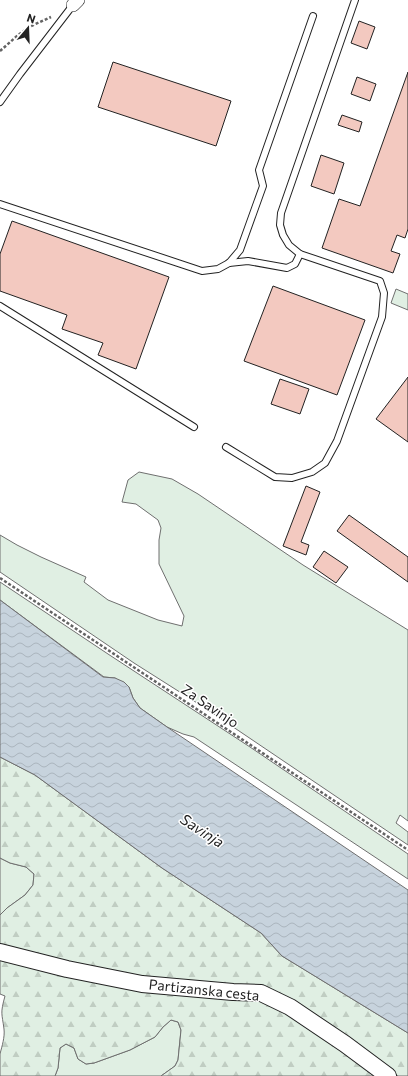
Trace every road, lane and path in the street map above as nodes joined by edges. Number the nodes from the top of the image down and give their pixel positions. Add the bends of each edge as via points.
1 (355, 0) edge
2 (76, 2) edge
3 (313, 16) dead end
4 (0, 51) edge
5 (0, 102) edge
6 (0, 204) edge
7 (300, 254) junction
8 (229, 263) junction
9 (0, 306) edge
10 (194, 427) dead end
11 (226, 447) dead end
12 (0, 578) edge
13 (408, 850) edge
14 (0, 952) edge
15 (388, 1076) edge

1 - 7 lane via 281,213 280,225 283,235 289,245
2 - 4 path via 56,15 29,27
2 - 5 lane
3 - 8 lane via 258,170 263,186 240,250
6 - 8 lane via 202,271 218,270
7 - 8 lane via 295,264 287,268 248,260
7 - 11 lane via 380,281 384,293 382,317 337,441 325,463 312,472 292,478 275,477
9 - 10 lane
12 - 13 path, Za Savinjo
14 - 15 street, Partizanska cesta via 67,970 142,984 261,993 290,1007

